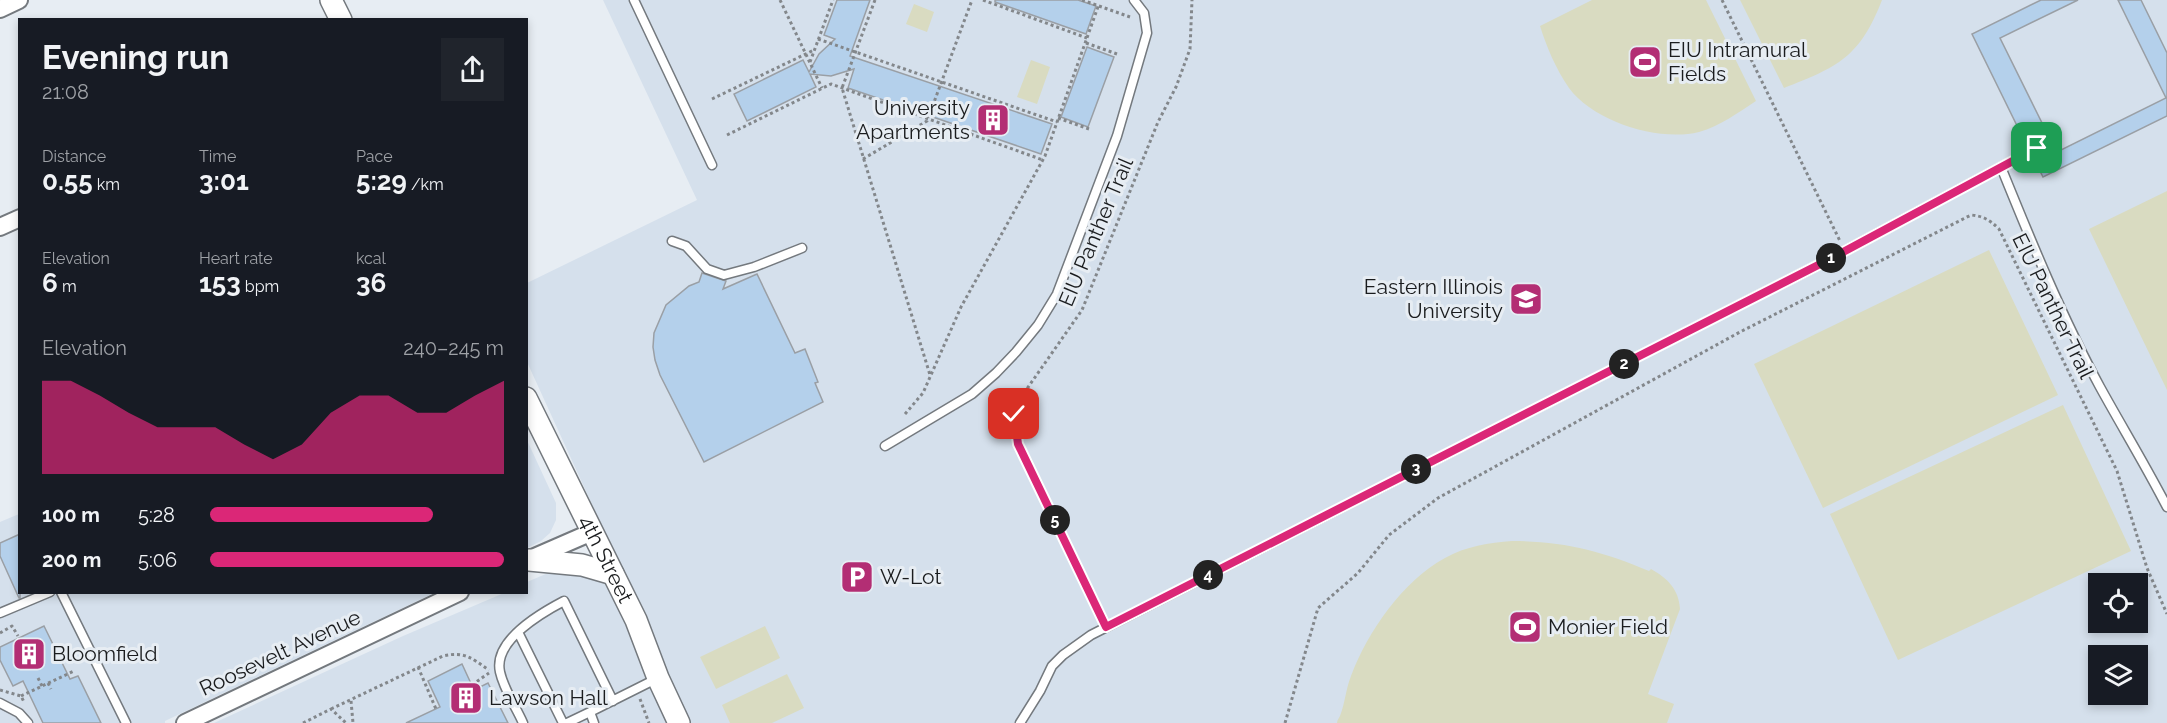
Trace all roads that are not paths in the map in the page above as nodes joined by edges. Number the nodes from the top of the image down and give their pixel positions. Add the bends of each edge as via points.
1 (19, 0) edge
2 (331, 0) edge
3 (634, 0) edge
4 (1134, 0) edge
5 (0, 9) edge
6 (340, 18) edge
7 (2037, 148) dead end
8 (712, 165) dead end
9 (2001, 167) junction
10 (18, 219) edge
11 (0, 227) edge
12 (672, 241) dead end
13 (802, 248) dead end
14 (528, 402) edge
15 (885, 446) dead end
16 (2167, 507) edge
17 (592, 532) junction
18 (528, 560) edge
19 (613, 574) junction
20 (45, 594) edge
21 (62, 594) edge
22 (456, 594) edge
23 (0, 613) edge
24 (519, 632) junction
25 (658, 678) junction
26 (613, 701) junction
27 (0, 703) edge
28 (590, 712) junction
29 (28, 723) edge
30 (126, 723) edge
31 (185, 723) edge
32 (523, 723) edge
33 (565, 723) edge
34 (594, 723) edge
35 (679, 723) edge
36 (1020, 723) edge

1 - 5 street
2 - 6 street
3 - 8 lane
4 - 15 lane via 1144,13 1147,33 1117,136 1057,294 1038,325 996,373 972,394
7 - 9 lane
9 - 16 lane via 2036,252 2100,386
9 - 36 lane via 1845,251 1091,635 1052,666
10 - 11 street
12 - 13 lane via 686,246 707,269 724,275
14 - 17 street, 4th Street
17 - 18 street
17 - 19 street, 4th Street
18 - 19 street via 582,565
19 - 25 street, 4th Street
20 - 23 lane
21 - 30 lane
22 - 31 street, Roosevelt Avenue
24 - 26 lane via 541,613 564,601
24 - 32 lane via 501,653 500,672
24 - 33 lane
25 - 26 lane
25 - 35 street, 4th Street
26 - 28 lane
27 - 29 lane
28 - 33 lane
28 - 34 lane

